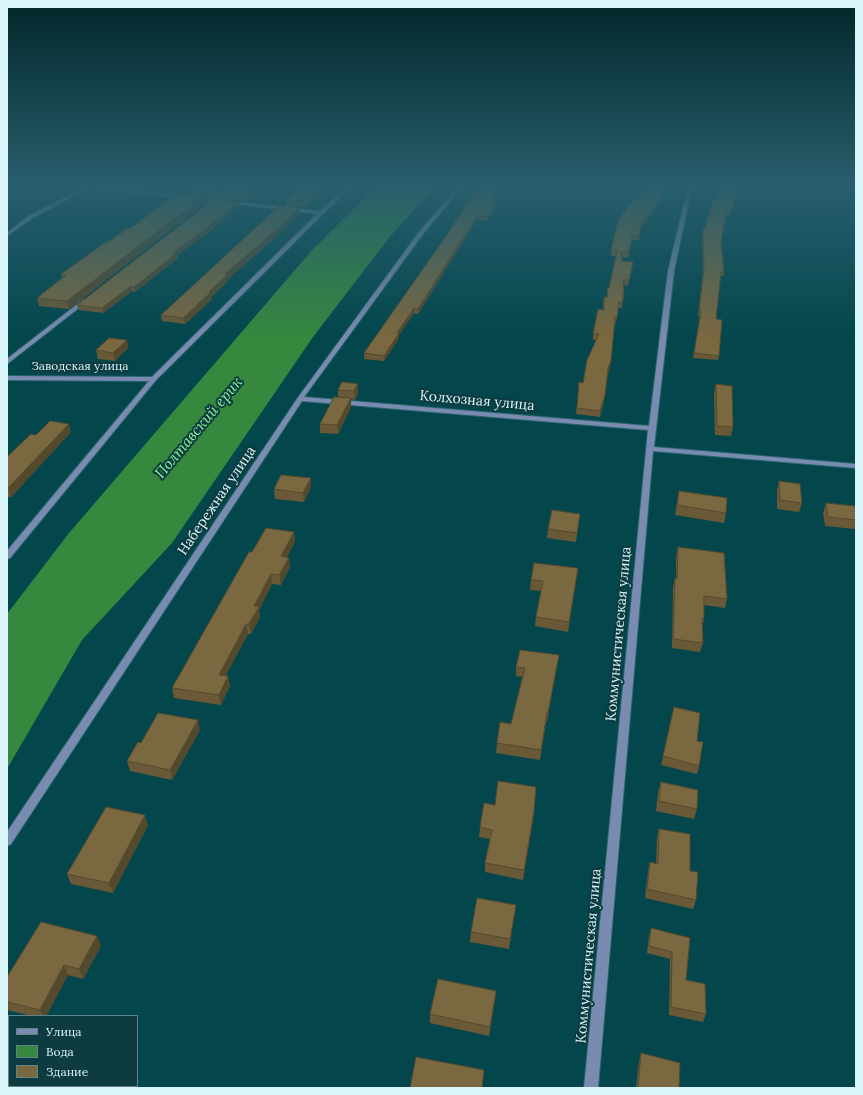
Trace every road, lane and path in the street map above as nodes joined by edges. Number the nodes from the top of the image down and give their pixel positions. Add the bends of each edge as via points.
1 (298, 236) edge
2 (419, 236) edge
3 (678, 236) edge
4 (88, 298) edge
5 (7, 362) edge
6 (7, 378) edge
7 (154, 378) junction
8 (300, 399) junction
9 (652, 428) junction
10 (650, 449) junction
11 (856, 466) edge
12 (7, 556) edge
13 (7, 841) edge
14 (591, 1088) edge

1 - 7 street
2 - 8 street, Набережная улица
3 - 9 street, Коммунистическая улица via 670,271
4 - 5 street
6 - 7 street, Заводская улица
7 - 12 street
8 - 9 street, Колхозная улица
8 - 13 street, Набережная улица
9 - 10 street, Коммунистическая улица
10 - 11 street
10 - 14 street, Коммунистическая улица

